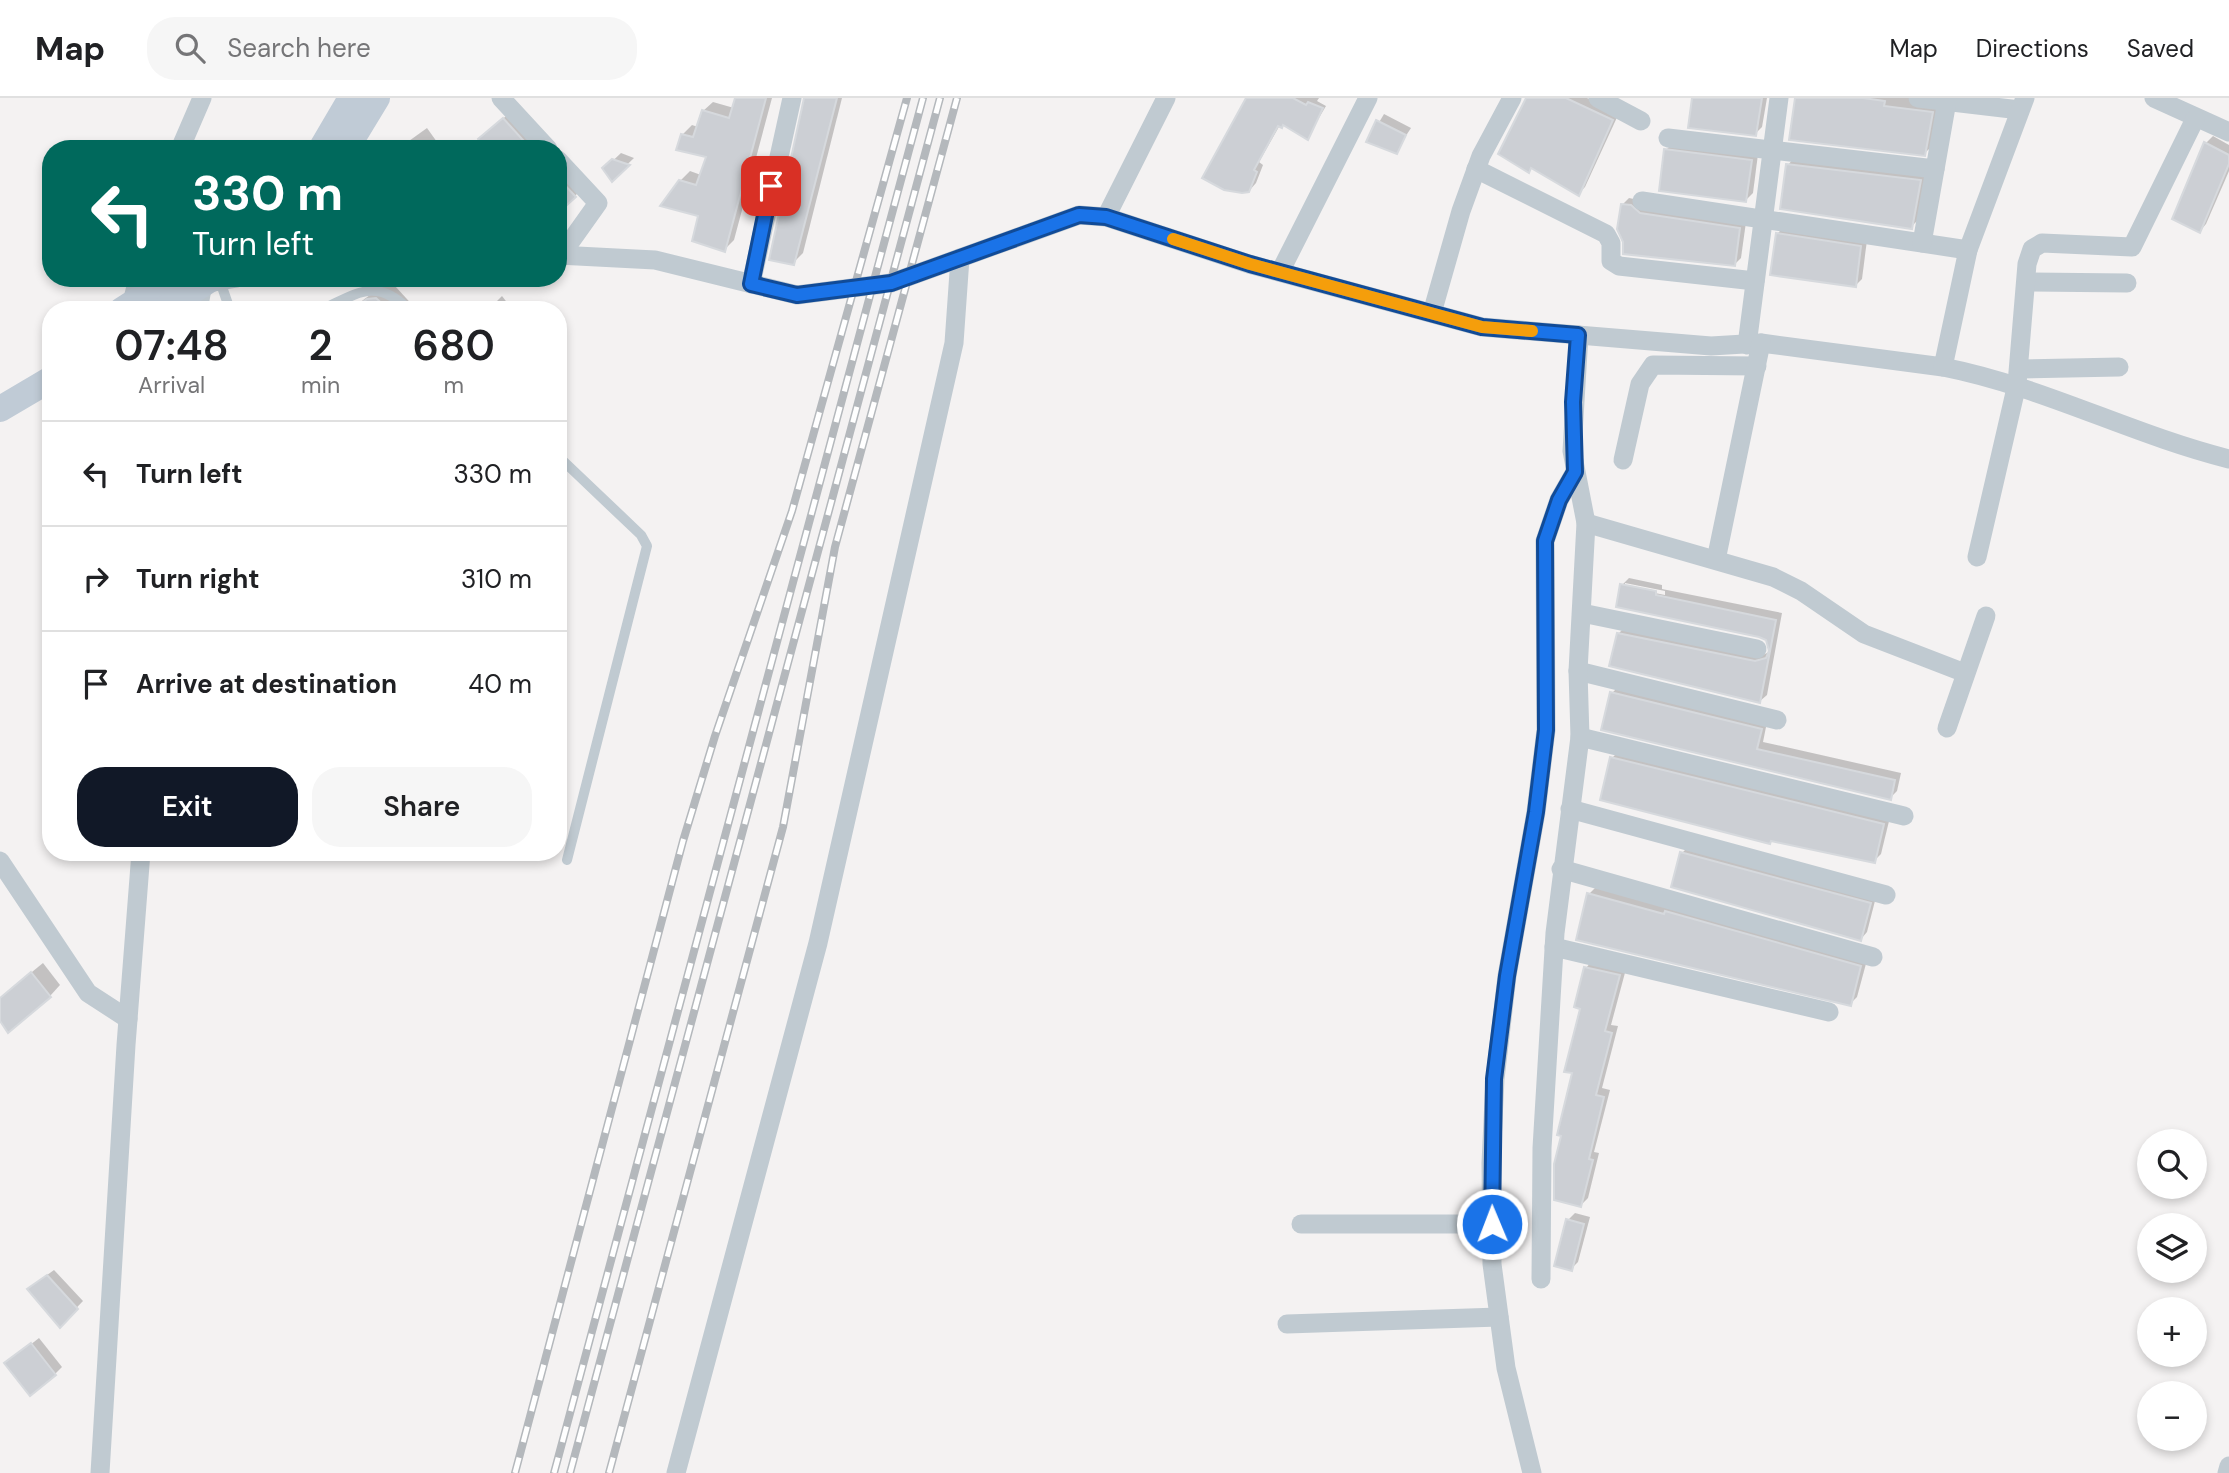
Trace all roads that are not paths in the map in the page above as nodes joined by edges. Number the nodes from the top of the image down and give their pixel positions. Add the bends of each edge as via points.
1 (202, 98) edge
2 (351, 98) edge
3 (377, 98) edge
4 (501, 98) edge
5 (792, 98) edge
6 (1166, 98) edge
7 (1368, 98) edge
8 (1512, 98) edge
9 (1598, 98) edge
10 (1779, 98) edge
11 (1918, 98) edge
12 (2154, 98) edge
13 (1947, 101) junction
14 (2023, 104) edge
15 (2195, 119) junction
16 (1641, 121) dead end
17 (2229, 132) edge
18 (1668, 138) dead end
19 (184, 140) edge
20 (326, 140) edge
21 (351, 140) edge
22 (540, 140) edge
23 (1770, 148) junction
24 (1476, 169) junction
25 (1936, 169) junction
26 (567, 170) edge
27 (1642, 201) dead end
28 (1106, 217) junction
29 (1762, 219) junction
30 (1922, 243) junction
31 (567, 244) edge
32 (1968, 250) junction
33 (567, 255) edge
34 (960, 258) junction
35 (1280, 272) junction
36 (1755, 281) junction
37 (2026, 282) junction
38 (2127, 283) dead end
39 (751, 284) junction
40 (153, 287) edge
41 (208, 287) edge
42 (131, 297) edge
43 (181, 301) edge
44 (342, 301) edge
45 (399, 301) edge
46 (1432, 313) junction
47 (1578, 335) junction
48 (1754, 344) junction
49 (42, 365) edge
50 (1757, 366) junction
51 (1943, 367) junction
52 (2119, 367) dead end
53 (2018, 377) junction
54 (42, 384) edge
55 (0, 389) edge
56 (0, 409) edge
57 (2229, 459) edge
58 (1623, 460) dead end
59 (567, 465) edge
60 (1575, 472) junction
61 (1586, 523) junction
62 (1977, 557) dead end
63 (1716, 560) junction
64 (1582, 613) junction
65 (1986, 616) dead end
66 (1758, 649) dead end
67 (1578, 671) junction
68 (1965, 673) junction
69 (1777, 720) dead end
70 (1947, 728) dead end
71 (1580, 737) junction
72 (1570, 808) junction
73 (1903, 816) dead end
74 (567, 860) dead end
75 (0, 861) edge
76 (140, 861) edge
77 (1561, 869) junction
78 (1886, 895) dead end
79 (1554, 947) junction
80 (1873, 957) dead end
81 (1829, 1012) dead end
82 (128, 1019) junction
83 (1301, 1224) dead end
84 (1492, 1224) junction
85 (1541, 1279) dead end
86 (1499, 1317) junction
87 (1287, 1324) dead end
88 (2229, 1466) edge
89 (100, 1473) edge
90 (676, 1473) edge
91 (1532, 1473) edge
92 (2227, 1473) edge

1 - 19 street
2 - 20 street
3 - 21 street
4 - 22 street
5 - 39 street
6 - 28 street
7 - 35 street
8 - 24 street
9 - 16 street
10 - 23 street
11 - 13 street
12 - 15 street
13 - 14 street
13 - 25 street
14 - 32 street
15 - 17 street
15 - 37 street via 2136,244 2126,248 2036,245 2029,254
18 - 23 street
23 - 25 street
23 - 29 street
24 - 36 street via 1606,234 1611,261 1619,266
24 - 46 street
25 - 30 street
26 - 31 street via 598,203
27 - 29 street
28 - 34 street via 1079,215
28 - 35 street
29 - 30 street
29 - 36 street
30 - 32 street
32 - 51 street
33 - 39 street via 655,260
34 - 39 street via 891,283 797,295
34 - 90 street via 954,343 818,943
35 - 46 street
36 - 48 street
37 - 38 street
37 - 53 street
40 - 42 street
41 - 43 street
44 - 45 lane via 378,289
46 - 47 street via 1482,327
47 - 48 street via 1711,346
47 - 60 street
48 - 50 street
48 - 51 street
49 - 55 street
50 - 58 street via 1653,365 1640,384
50 - 63 street
51 - 53 street
52 - 53 street
53 - 57 street via 2147,435
53 - 62 street
54 - 56 street
59 - 74 lane via 647,546
60 - 61 street
60 - 84 street via 1559,500 1545,541 1546,730 1494,1079
61 - 63 street
61 - 64 street
63 - 68 street via 1773,577 1864,634
64 - 66 street
64 - 67 street
65 - 68 street
67 - 69 street
67 - 71 street
68 - 70 street
71 - 72 street
71 - 73 street
72 - 77 street
72 - 78 street
75 - 82 street via 88,993
76 - 82 street
77 - 79 street
77 - 80 street
79 - 81 street
79 - 85 street via 1542,1148
82 - 89 street
83 - 84 street
84 - 86 street
86 - 87 street
86 - 91 street via 1506,1368
88 - 92 street

